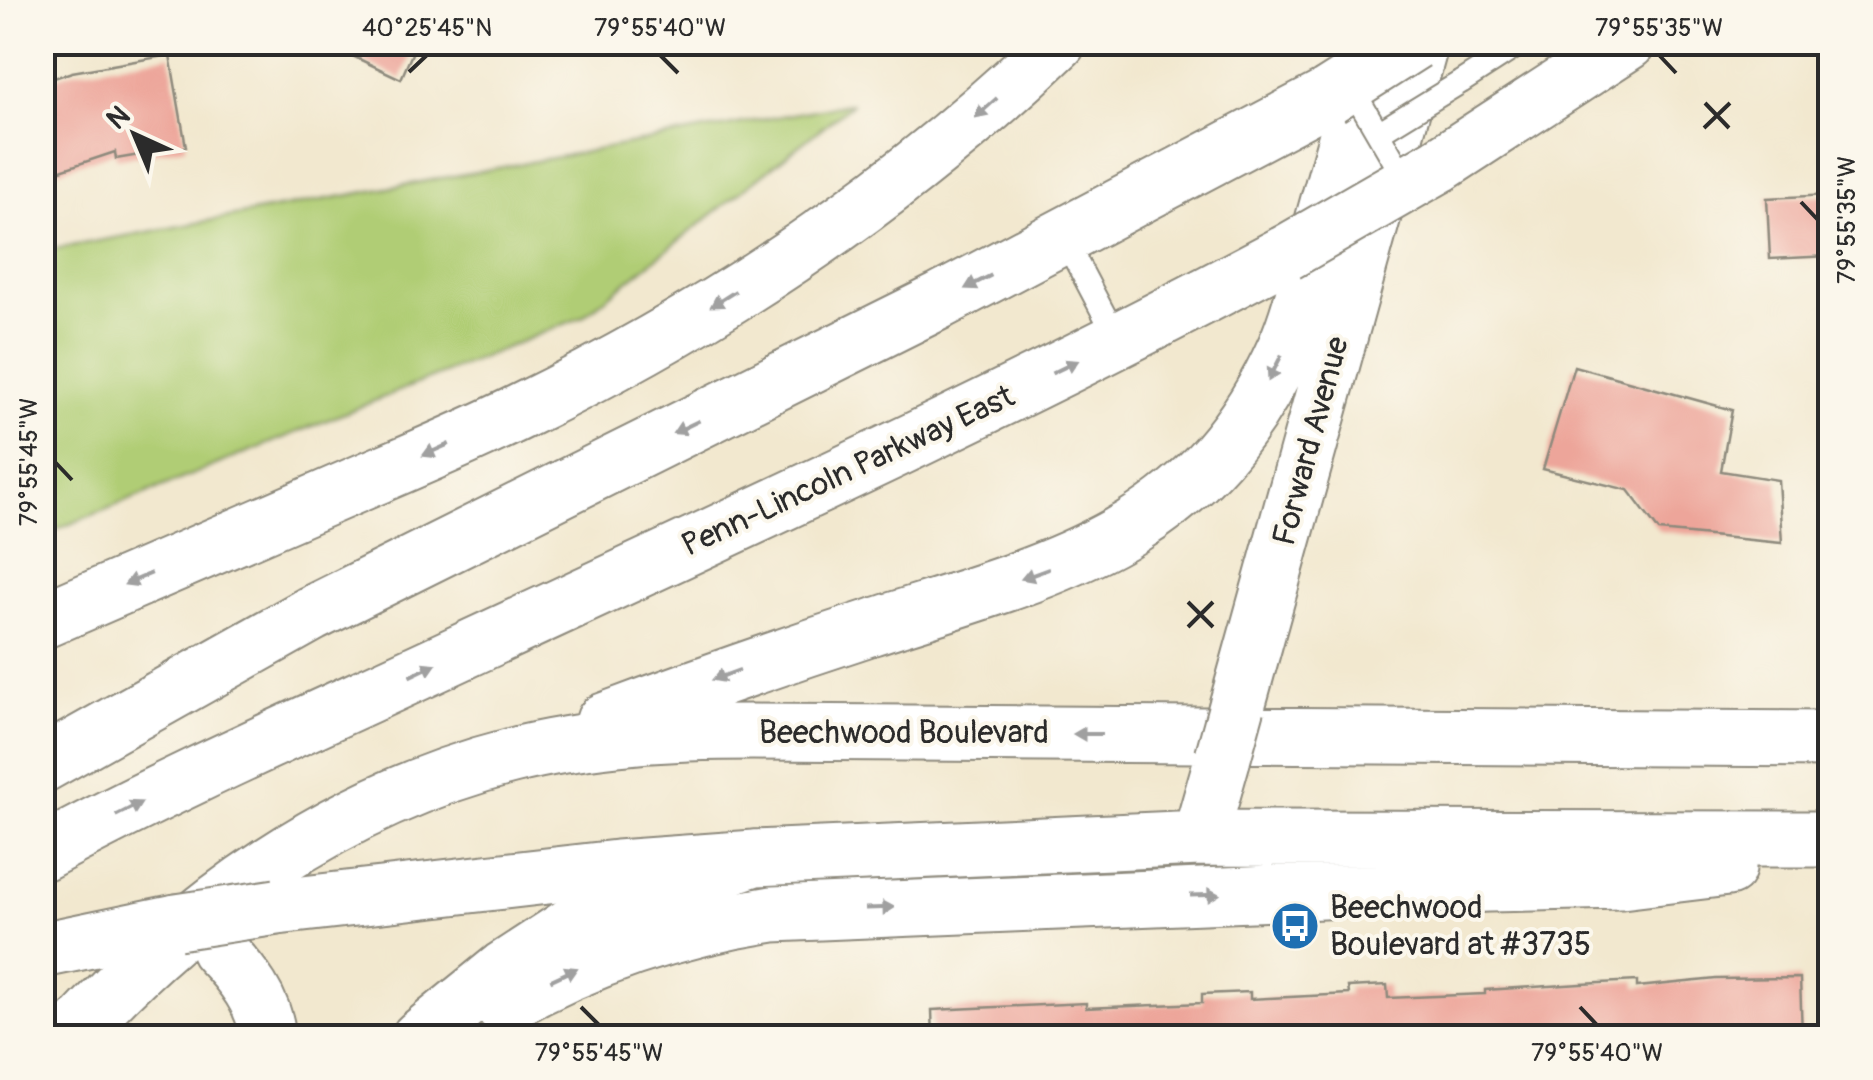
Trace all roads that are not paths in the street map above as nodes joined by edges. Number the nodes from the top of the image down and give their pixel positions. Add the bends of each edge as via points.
1 (1058, 42) edge
2 (1417, 42) edge
3 (1523, 42) edge
4 (1628, 42) edge
5 (1350, 74) edge
6 (1378, 133) junction
7 (1423, 174) junction
8 (1064, 238) junction
9 (1118, 342) junction
10 (311, 614) junction
11 (42, 621) edge
12 (42, 726) edge
13 (1830, 739) edge
14 (513, 756) junction
15 (42, 765) edge
16 (1200, 838) junction
17 (1830, 839) edge
18 (42, 854) edge
19 (1830, 855) edge
20 (755, 858) junction
21 (198, 936) junction
22 (42, 950) edge
23 (70, 1038) edge
24 (268, 1038) edge
25 (419, 1038) edge
26 (448, 1038) edge

1 -> 11 main road via 957,132 830,230 632,354 520,412
2 - 5 main road, bridge
2 - 16 main road, Forward Avenue, bridge
3 - 6 lane, bridge
4 - 7 main road, Penn-Lincoln Parkway East
5 - 6 lane, bridge
5 - 8 main road
5 -> 14 main road via 1286,346 1248,414 1176,495 1120,536 1053,567 740,670
6 - 7 lane, bridge
7 - 9 main road, Penn-Lincoln Parkway East, bridge
8 - 9 lane
8 -> 10 main road
18 -> 9 main road, Penn-Lincoln Parkway East
10 - 12 main road
10 - 15 main road
13 -> 14 main road, Beechwood Boulevard via 700,732
14 - 23 main road, Beechwood Boulevard via 399,796 264,868 170,937
16 - 17 main road
16 - 20 main road
26 -> 19 main road via 584,964 679,932 773,914 1621,882
20 - 21 main road, bridge via 277,907
20 - 25 main road via 573,924 504,968
21 - 22 main road
21 - 24 main road via 251,988

